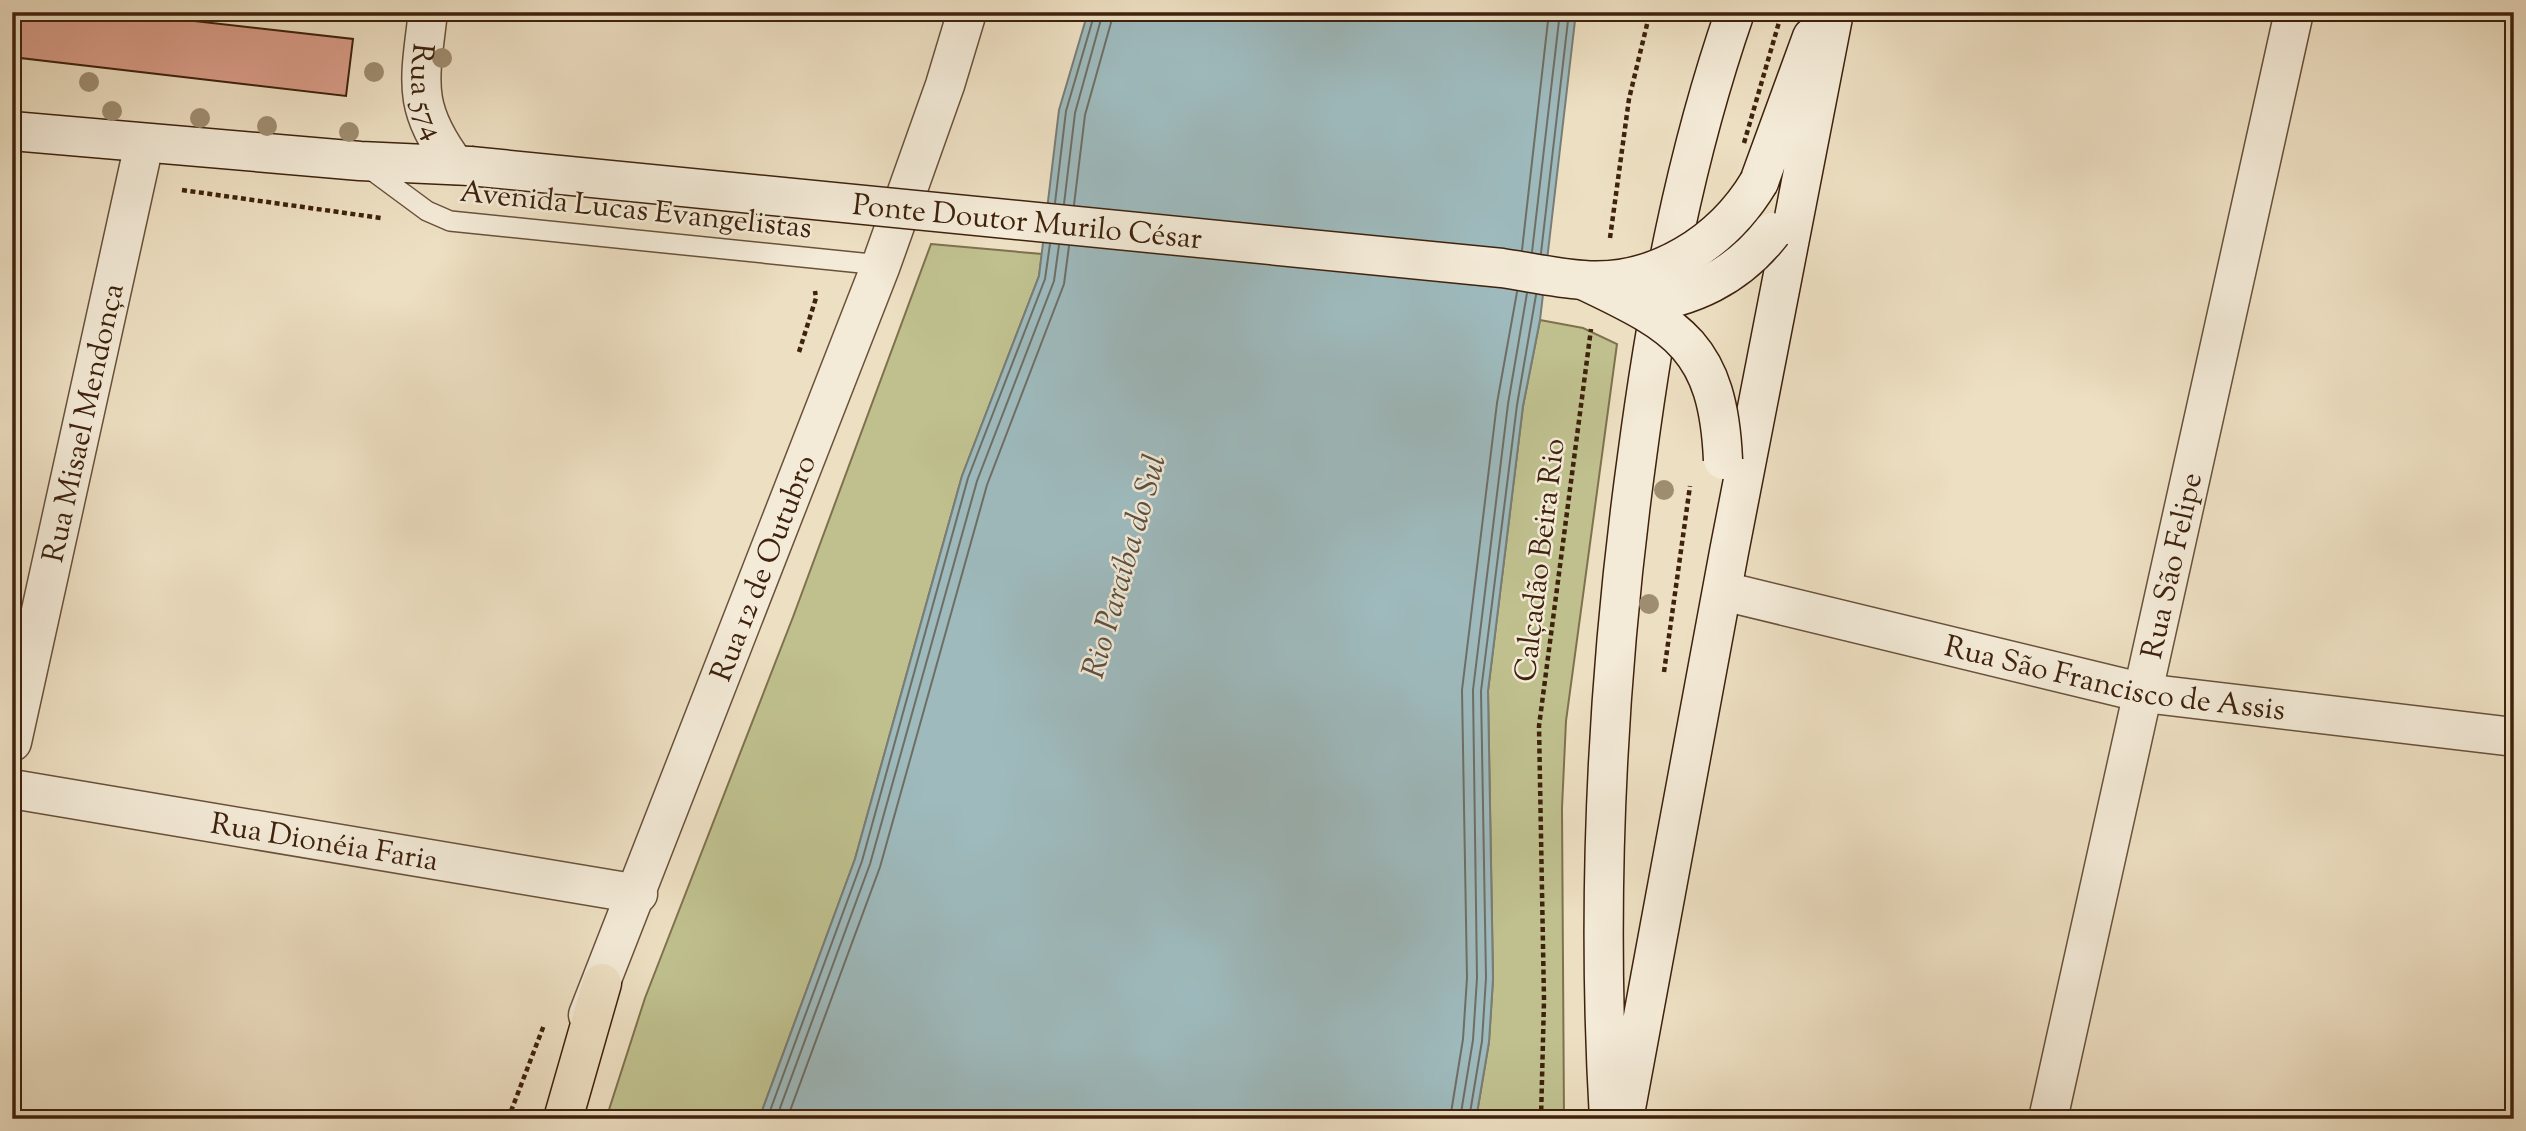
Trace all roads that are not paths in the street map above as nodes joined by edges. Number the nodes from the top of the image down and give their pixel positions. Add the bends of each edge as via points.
1 (428, 12) edge
2 (967, 12) edge
3 (1735, 12) edge
4 (1822, 12) edge
5 (1834, 12) edge
6 (2294, 12) edge
7 (12, 131) edge
8 (144, 144) junction
9 (360, 161) junction
10 (462, 166) junction
11 (1803, 174) junction
12 (881, 265) junction
13 (1589, 298) junction
14 (1636, 305) junction
15 (1729, 552) junction
16 (1723, 590) junction
17 (2144, 693) junction
18 (2514, 737) edge
19 (12, 742) edge
20 (12, 789) edge
21 (638, 894) junction
22 (602, 983) junction
23 (545, 1119) edge
24 (562, 1119) edge
25 (1609, 1119) edge
26 (1624, 1119) edge
27 (2048, 1119) edge

1 - 10 street, Rua 574 via 421,68 423,106 435,138
2 - 12 street, Rua 12 de Outubro
3 - 25 street via 1713,74 1682,195 1652,345 1624,549 1608,734 1602,905 1602,1015
4 - 13 street, bridge via 1759,182 1724,228 1686,256
5 - 11 street
6 - 17 street, Rua São Felipe
7 - 8 street, Ponte Doutor Murilo César
8 - 9 street, Ponte Doutor Murilo César
8 - 19 street, Rua Misael Mendonça
9 - 10 street, Ponte Doutor Murilo César
9 - 12 lane, Avenida Lucas Evangelistas via 427,211 450,221
10 - 13 street, Ponte Doutor Murilo César, bridge via 1502,268
11 - 14 street, bridge via 1772,232 1745,262 1713,284 1671,300
11 - 15 street
12 - 21 street, Rua 12 de Outubro
13 - 14 street, bridge
14 - 15 street, bridge via 1679,335 1703,363 1719,407 1707,469
15 - 16 street
16 - 17 street, Rua São Francisco de Assis
16 - 26 street
17 - 18 street, Rua São Francisco de Assis
17 - 27 street, Rua São Felipe
20 - 21 street, Rua Dionéia Faria
21 - 22 street, Rua 12 de Outubro
22 - 23 street, Rua 12 de Outubro
22 - 24 main road

